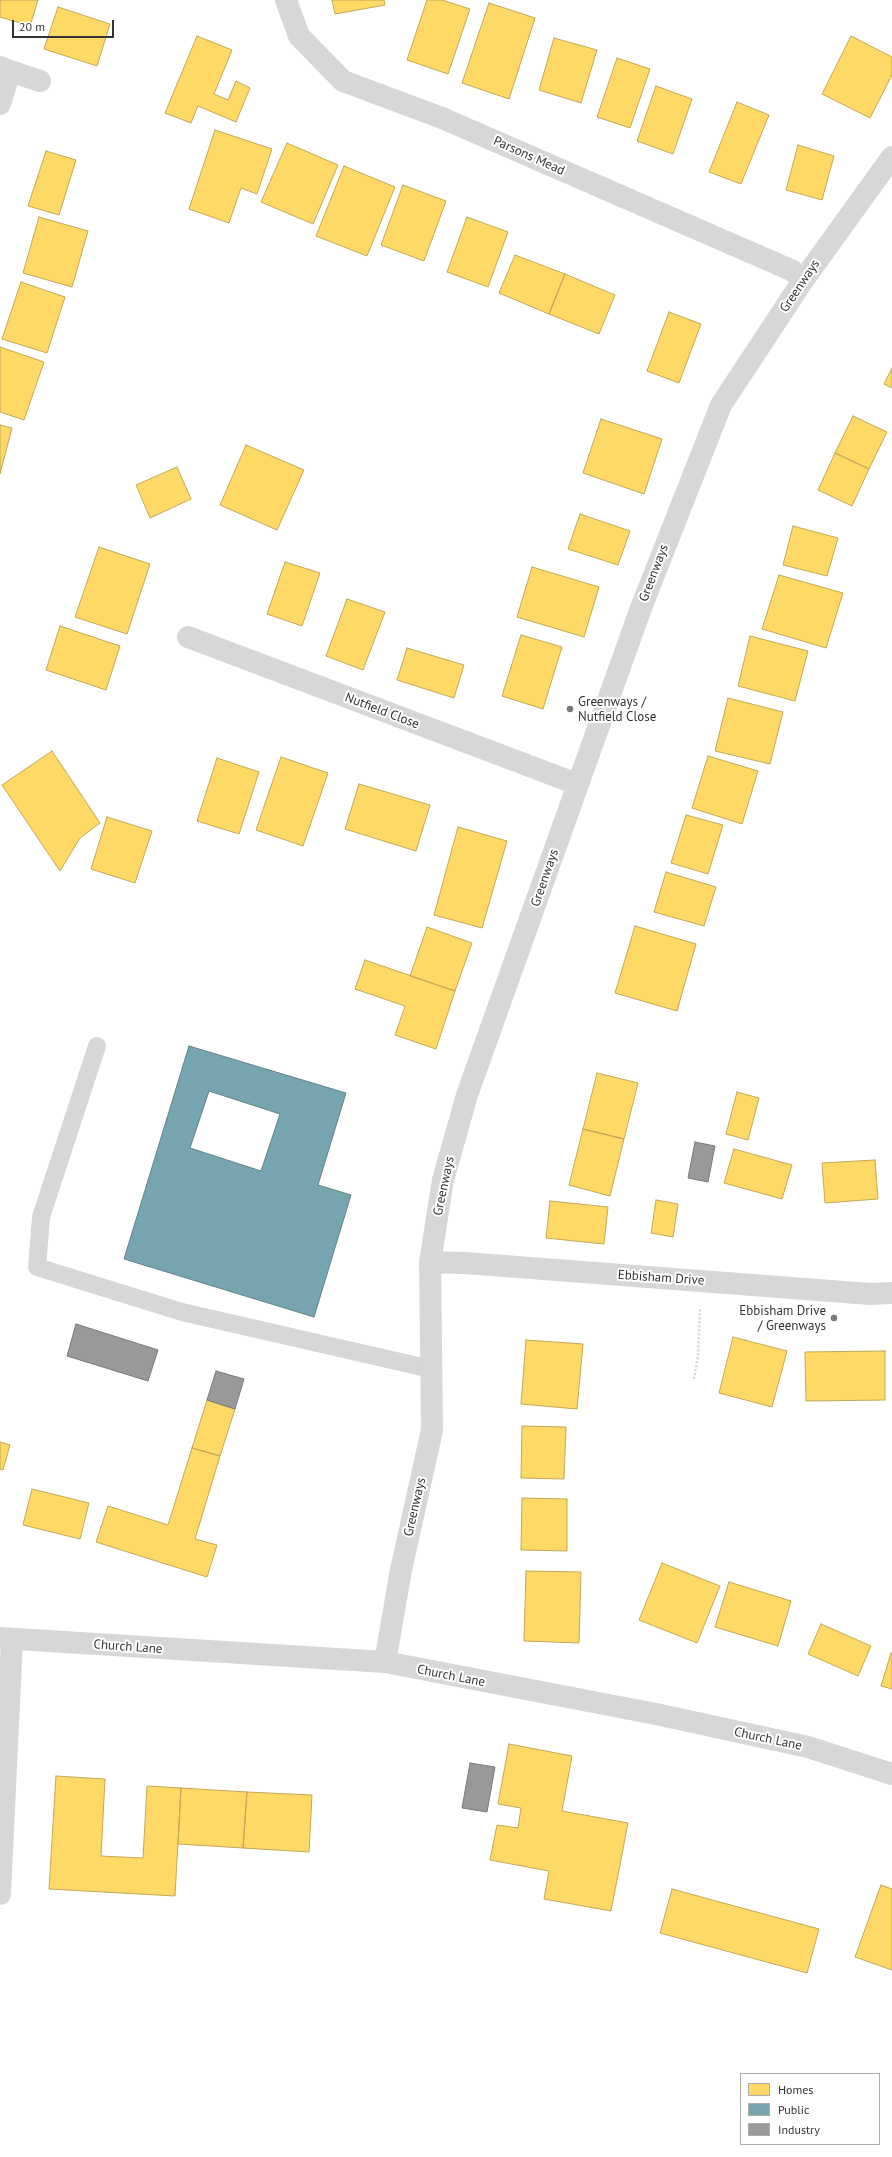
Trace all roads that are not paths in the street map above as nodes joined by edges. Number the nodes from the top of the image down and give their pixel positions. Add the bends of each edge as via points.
1 (286, 0) edge
2 (5, 69) edge
3 (40, 81) dead end
4 (0, 104) edge
5 (892, 157) edge
6 (804, 279) junction
7 (188, 637) dead end
8 (577, 784) junction
9 (97, 1046) dead end
10 (430, 1262) junction
11 (892, 1293) edge
12 (431, 1370) junction
13 (6, 1639) edge
14 (385, 1662) junction
15 (892, 1774) edge
16 (0, 1894) edge

1 - 6 street, Parsons Mead via 298,36 343,81 442,118 791,270
2 - 3 street
2 - 4 street
5 - 6 street, Greenways
6 - 8 street, Greenways via 721,406 641,608
7 - 8 street, Nutfield Close
8 - 10 street, Greenways via 467,1095 443,1180
9 - 12 lane via 41,1217 37,1267 182,1312
10 - 11 street, Ebbisham Drive via 870,1294
10 - 12 street, Greenways
12 - 14 street, Greenways via 432,1430 401,1570
13 - 14 street, Church Lane
13 - 16 street
14 - 15 street, Church Lane via 656,1714 808,1747

